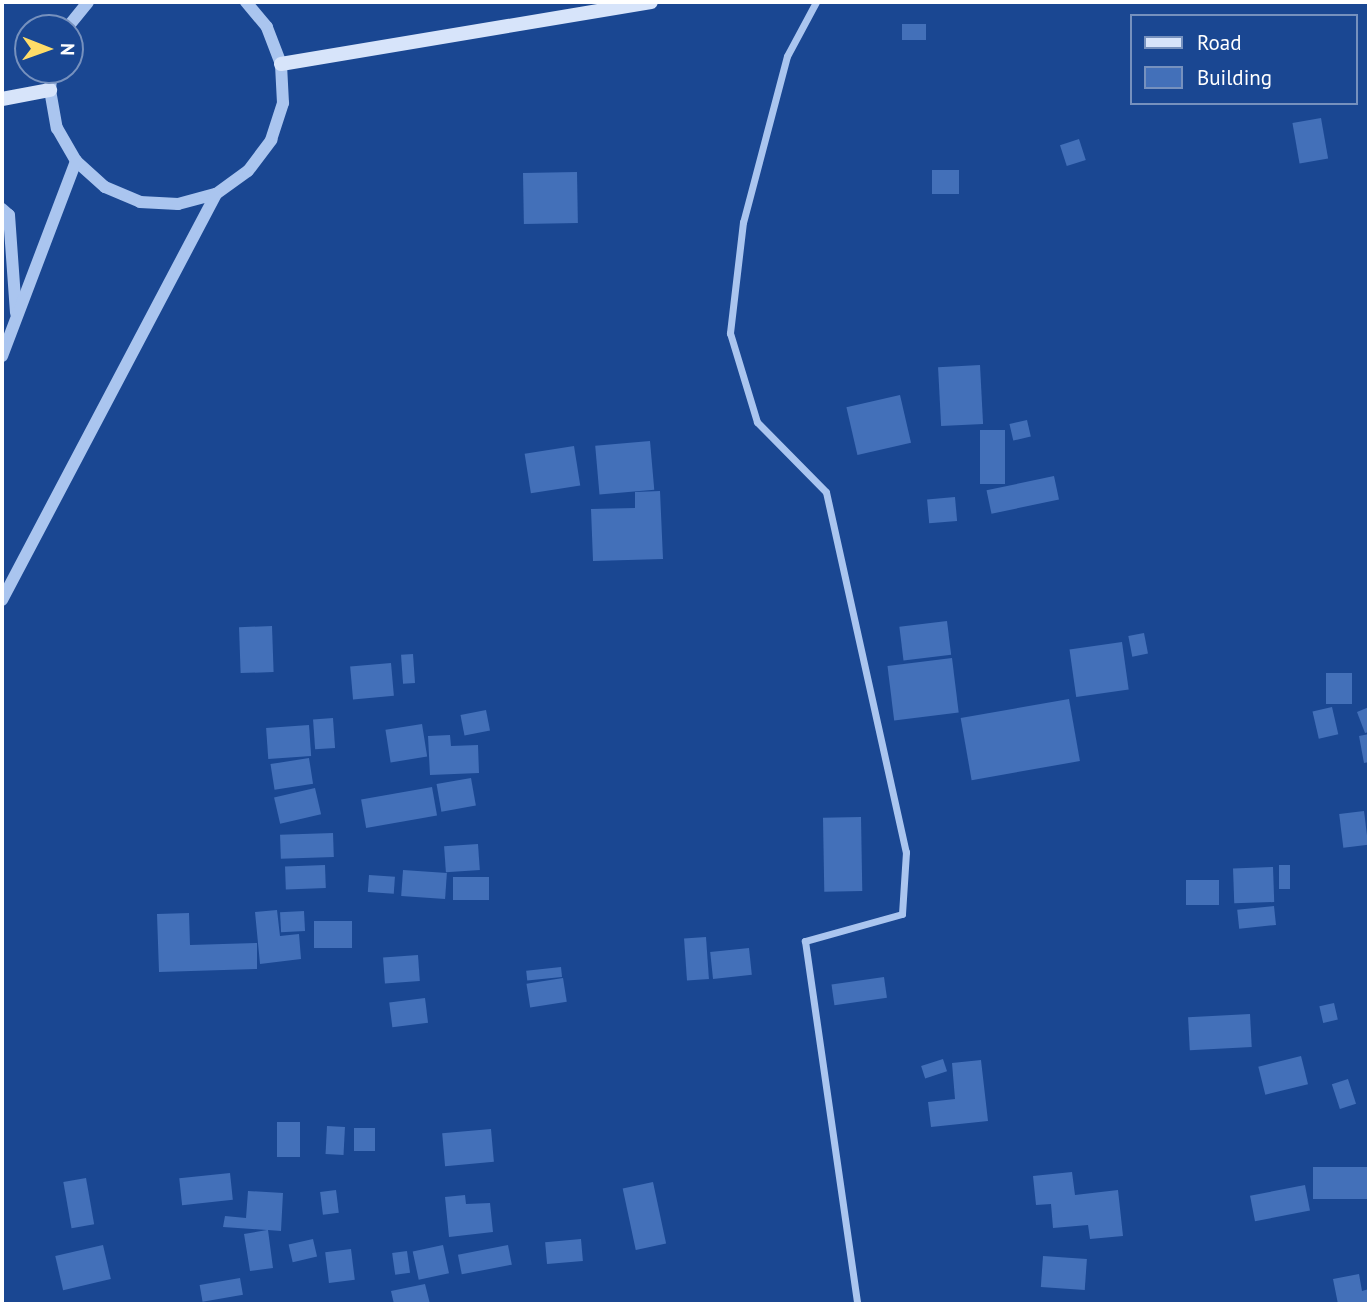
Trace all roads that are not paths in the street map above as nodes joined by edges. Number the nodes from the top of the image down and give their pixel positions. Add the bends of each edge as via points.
1 (246, 2) edge
2 (651, 2) edge
3 (816, 2) edge
4 (281, 64) junction
5 (51, 84) edge
6 (50, 90) junction
7 (2, 99) edge
8 (76, 161) junction
9 (216, 194) junction
10 (2, 209) edge
11 (17, 317) junction
12 (2, 356) edge
13 (2, 600) edge
14 (857, 1304) edge

1 - 4 street via 267,27
2 - 4 main road
3 - 14 street via 787,56 743,222 730,333 757,422 826,492 906,852 902,914 805,941
4 - 9 street via 283,103 271,140 248,172
5 - 6 street
6 - 7 main road
6 - 8 street via 57,128
8 - 9 street via 105,187 140,202 178,204
8 - 11 street
9 - 13 street
10 - 11 street via 9,215
11 - 12 street

